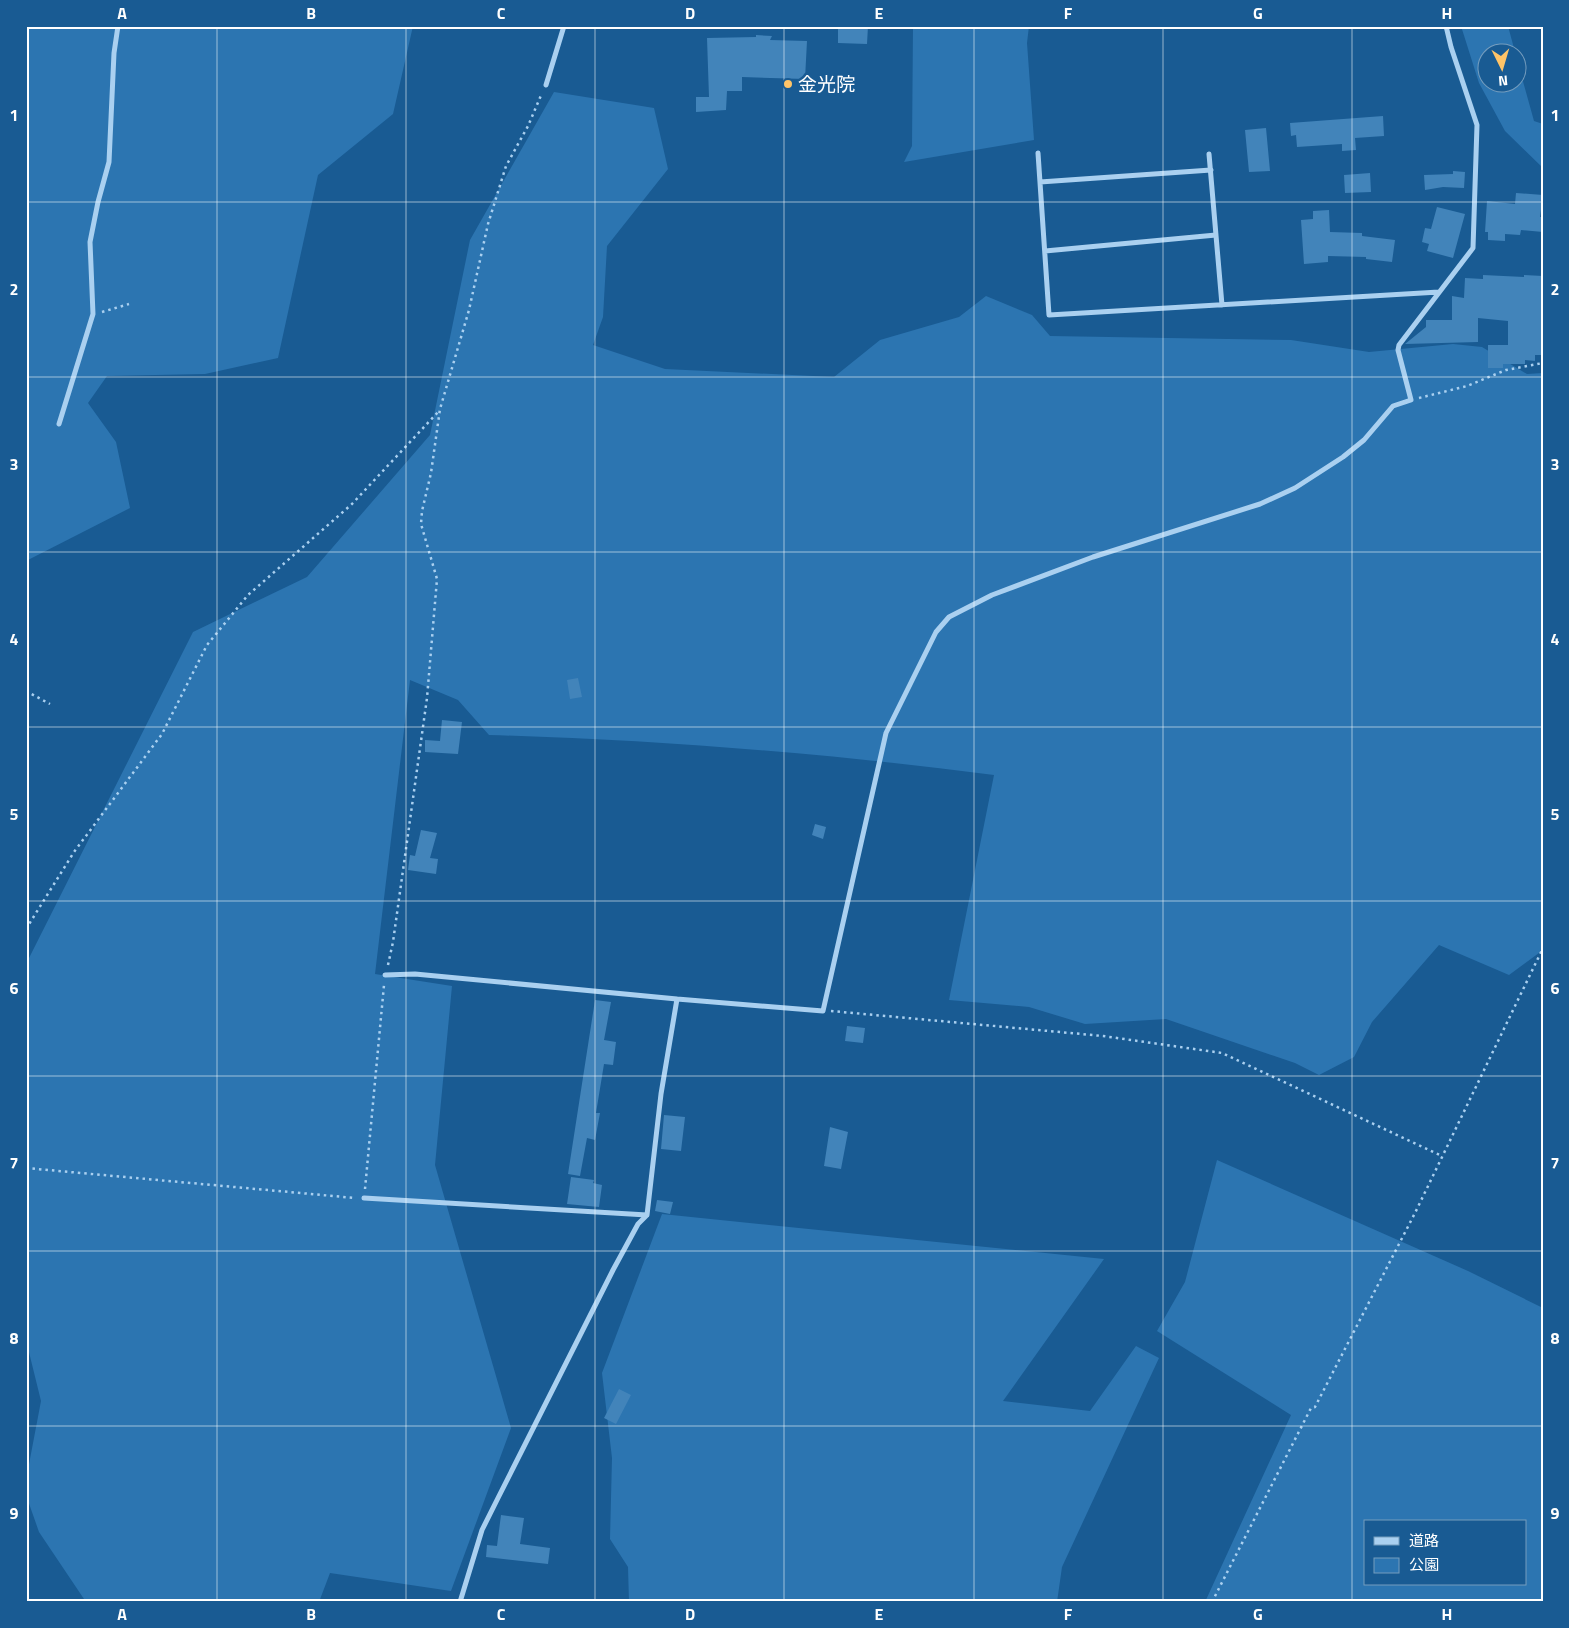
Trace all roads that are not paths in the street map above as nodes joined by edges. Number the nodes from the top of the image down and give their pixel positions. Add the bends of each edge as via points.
1 (118, 26) edge
2 (564, 26) edge
3 (1446, 26) edge
4 (546, 85) road end
5 (1038, 153) dead end
6 (1209, 154) dead end
7 (1210, 170) junction
8 (1040, 182) junction
9 (1216, 235) junction
10 (1045, 251) junction
11 (1439, 292) junction
12 (1222, 304) junction
13 (59, 424) dead end
14 (385, 975) road end
15 (676, 999) junction
16 (364, 1198) road end
17 (647, 1215) junction
18 (460, 1602) edge

1 - 13 street via 109,162 90,242 93,314
2 - 4 street
3 - 11 street via 1477,126 1477,184 1473,248
5 - 8 street
6 - 7 street
7 - 8 street
7 - 9 street
8 - 10 street
9 - 10 street
9 - 12 street
10 - 12 street via 1049,315
11 - 12 street
11 - 15 street via 1399,344 1411,400 1393,406 1364,440 1343,457 1295,488 1260,504 1092,557 992,595 949,616 936,632 886,733 823,1011
14 - 15 street via 415,974
15 - 17 street
16 - 17 street
17 - 18 street via 638,1224 612,1270 482,1530

